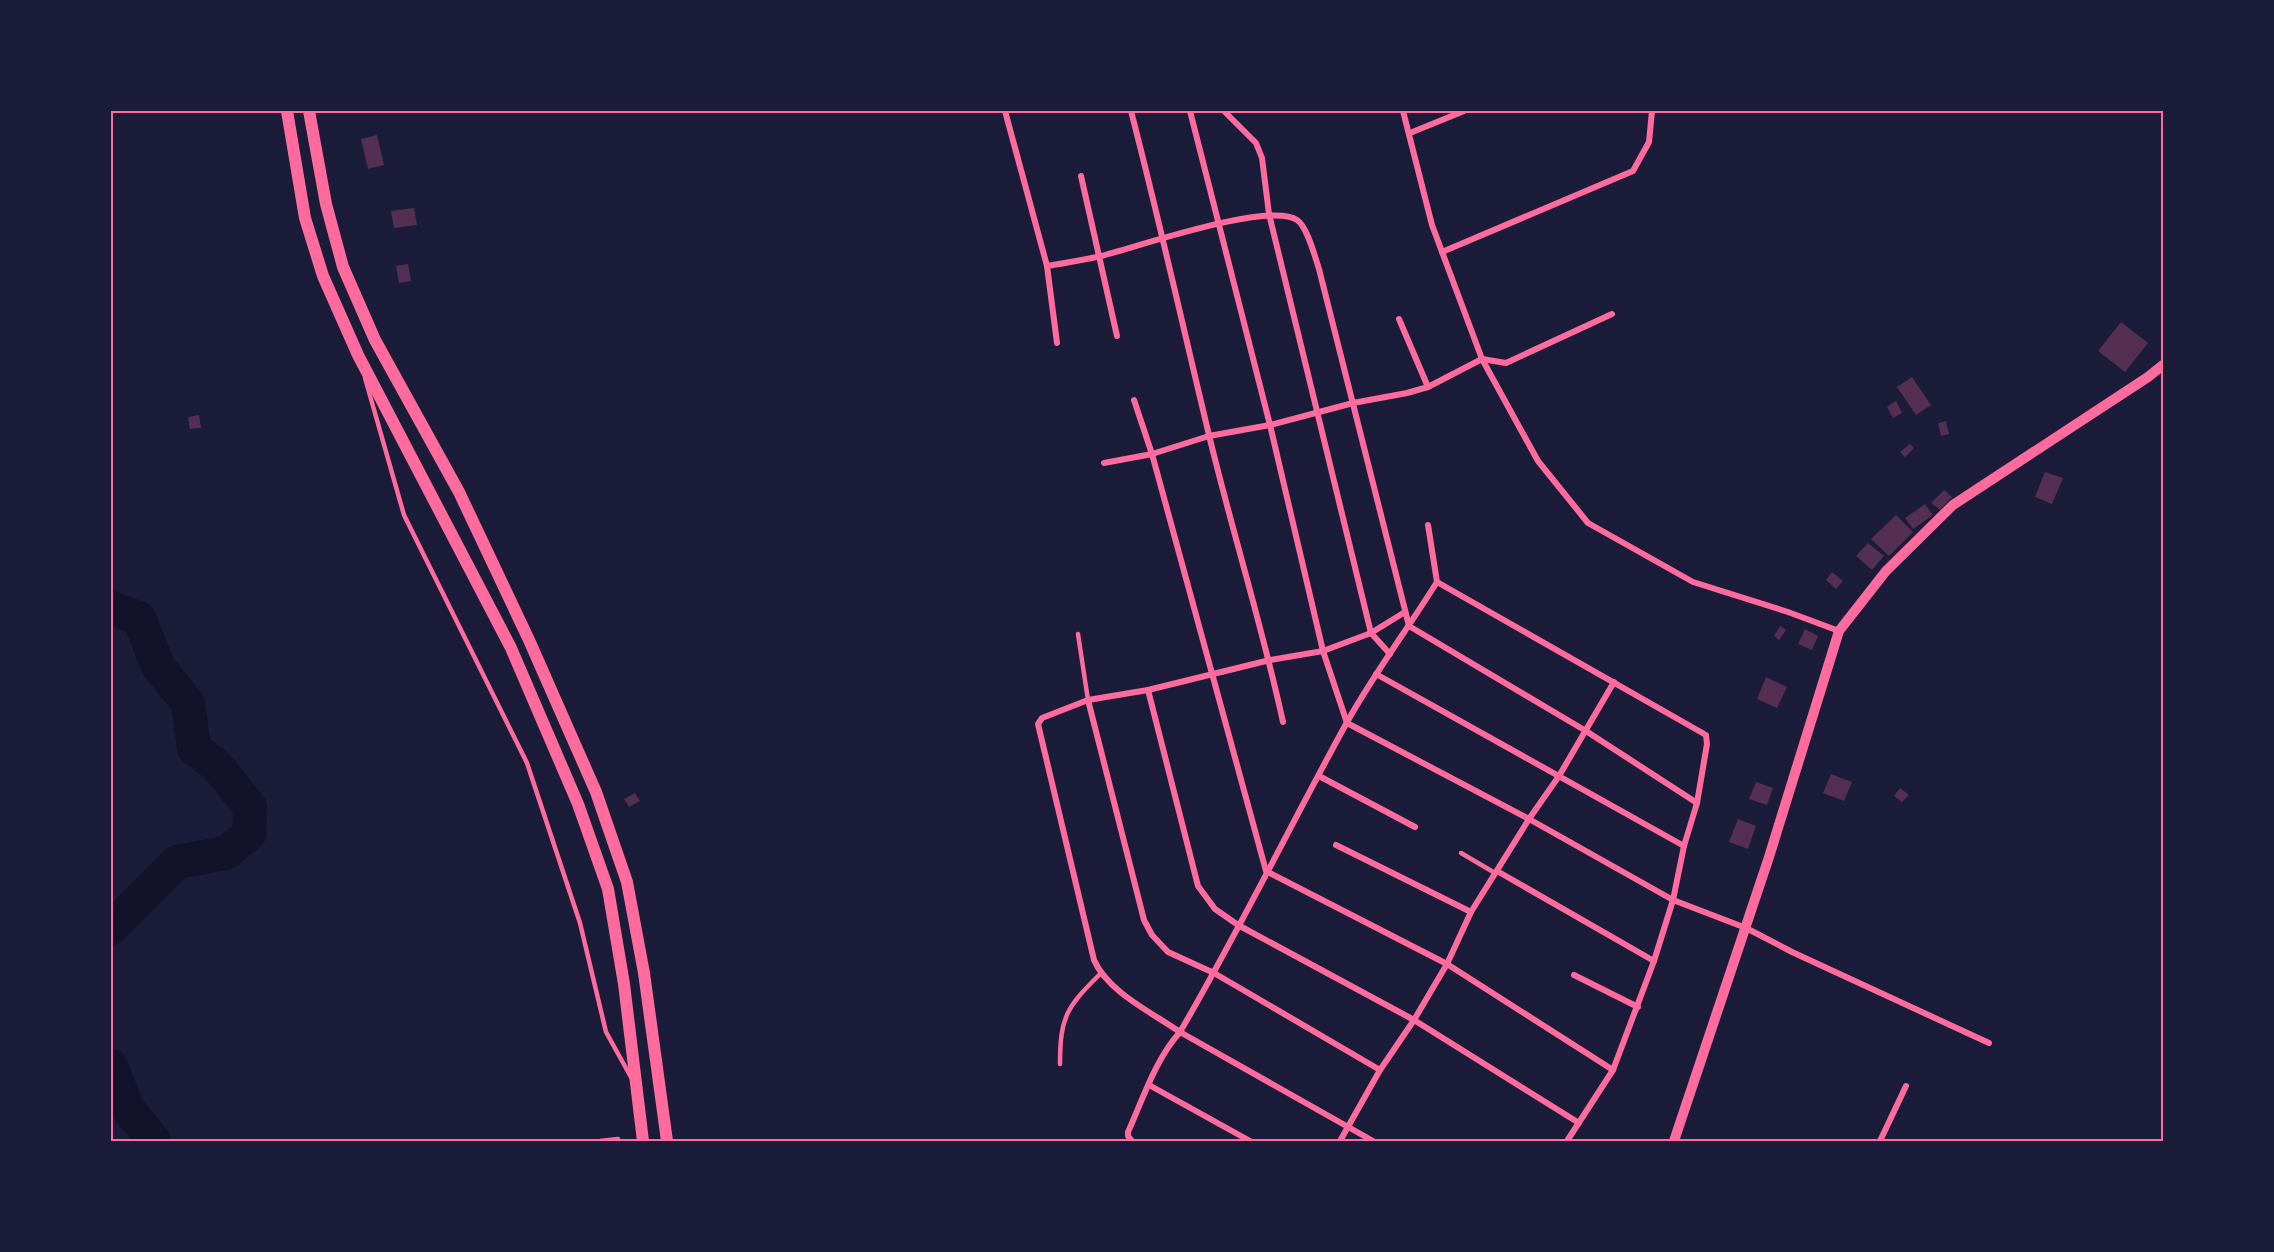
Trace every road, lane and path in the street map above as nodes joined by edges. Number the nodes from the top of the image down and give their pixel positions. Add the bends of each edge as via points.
1 (287, 111) edge
2 (309, 111) edge
3 (1005, 111) edge
4 (1131, 111) edge
5 (1190, 111) edge
6 (1224, 111) edge
7 (1404, 111) edge
8 (1464, 111) edge
9 (1652, 111) edge
10 (1410, 133) junction
11 (1081, 176) dead end
12 (1269, 214) junction
13 (1218, 225) junction
14 (1164, 238) junction
15 (1442, 252) junction
16 (1099, 256) junction
17 (1047, 266) junction
18 (1612, 314) dead end
19 (1399, 319) dead end
20 (1118, 336) dead end
21 (1057, 343) dead end
22 (358, 355) junction
23 (1482, 359) junction
24 (2163, 365) edge
25 (1428, 387) junction
26 (1134, 400) dead end
27 (1353, 403) junction
28 (1317, 413) junction
29 (1270, 425) junction
30 (1209, 436) junction
31 (1152, 454) junction
32 (1104, 463) dead end
33 (1428, 525) dead end
34 (1437, 582) junction
35 (1405, 612) junction
36 (1409, 626) junction
37 (1839, 632) junction
38 (1371, 633) junction
39 (1078, 634) dead end
40 (1323, 651) junction
41 (1390, 654) junction
42 (1270, 660) junction
43 (1376, 674) junction
44 (1212, 675) junction
45 (1614, 682) junction
46 (1148, 690) junction
47 (1088, 700) junction
48 (1283, 722) dead end
49 (1347, 723) junction
50 (1586, 731) junction
51 (1319, 776) junction
52 (1560, 776) junction
53 (1697, 803) junction
54 (1529, 819) junction
55 (1415, 827) dead end
56 (1336, 845) dead end
57 (1684, 846) junction
58 (1461, 852) dead end
59 (1266, 871) junction
60 (1496, 872) junction
61 (1673, 900) junction
62 (1472, 912) junction
63 (1238, 925) junction
64 (1746, 928) junction
65 (1654, 961) junction
66 (1447, 964) junction
67 (1214, 973) junction
68 (1100, 974) junction
69 (1574, 975) dead end
70 (1638, 1007) junction
71 (1414, 1020) junction
72 (1180, 1032) junction
73 (1989, 1043) dead end
74 (1060, 1064) dead end
75 (1380, 1070) junction
76 (1613, 1070) junction
77 (1149, 1084) junction
78 (636, 1086) junction
79 (1906, 1086) dead end
80 (1579, 1123) junction
81 (1347, 1126) junction
82 (600, 1141) edge
83 (618, 1141) edge
84 (643, 1141) edge
85 (667, 1141) edge
86 (1132, 1141) edge
87 (1250, 1141) edge
88 (1340, 1141) edge
89 (1373, 1141) edge
90 (1567, 1141) edge
91 (1674, 1141) edge
92 (1880, 1141) edge

1 - 22 main road via 305,218 323,276
2 - 85 main road via 326,204 343,267 375,340 459,492 596,792 627,882
3 - 17 street
4 - 14 street
5 - 13 street
6 - 12 street via 1256,143 1262,158
7 - 10 street
8 - 10 street
9 - 15 street via 1649,142 1633,171
10 - 15 street
11 - 16 street
12 - 13 street
12 - 27 street via 1300,221 1308,238
12 - 28 street
13 - 14 street
13 - 29 street
14 - 16 street
14 - 30 street
15 - 23 street
16 - 17 street
16 - 20 street
17 - 21 street
18 - 23 street via 1506,363
19 - 25 street
22 - 78 lane via 404,514 527,763 580,923 606,1032
22 - 78 main road via 511,648 578,804 608,889
23 - 25 street
23 - 37 street via 1538,461 1588,523 1693,582
24 - 37 street via 1953,505 1886,571
25 - 27 street
26 - 31 street
27 - 28 street
27 - 35 street
28 - 29 street
28 - 38 street
29 - 30 street
29 - 40 street
30 - 31 street
30 - 42 street
31 - 32 street
31 - 44 street
33 - 34 street
34 - 36 street
34 - 45 street
35 - 36 street
35 - 38 street
36 - 41 street
36 - 50 street
37 - 64 street
38 - 40 street
38 - 41 street
39 - 47 lane
40 - 42 street
40 - 49 street
41 - 43 street
42 - 44 street
42 - 48 street
43 - 49 street
43 - 52 street
44 - 46 street
44 - 59 street
45 - 50 street
45 - 53 street via 1706,735
46 - 47 street
46 - 63 street via 1198,886 1215,909
47 - 67 street via 1144,920 1168,952
47 - 68 street via 1042,718 1038,731
49 - 51 street
49 - 54 street
50 - 52 street
50 - 53 street
51 - 55 street
51 - 59 street
52 - 54 street
52 - 57 street
53 - 57 street
54 - 60 street
54 - 61 street
56 - 62 street
57 - 61 street
58 - 60 lane
59 - 63 street
59 - 66 street
60 - 62 street
60 - 65 street
61 - 64 street
61 - 65 street
62 - 66 street
63 - 67 street
63 - 71 street
64 - 73 street
64 - 91 street
65 - 70 street
66 - 71 street
66 - 76 street
67 - 72 street
67 - 75 street
68 - 72 street
68 - 74 lane via 1076,997 1065,1015
69 - 70 street
70 - 76 street
71 - 75 street
71 - 80 street
72 - 77 street via 1169,1044
72 - 81 street
75 - 81 street
76 - 80 street
77 - 86 street via 1128,1132
77 - 87 street
78 - 84 main road
79 - 92 street
80 - 90 street
81 - 88 street
81 - 89 street
82 - 83 lane

